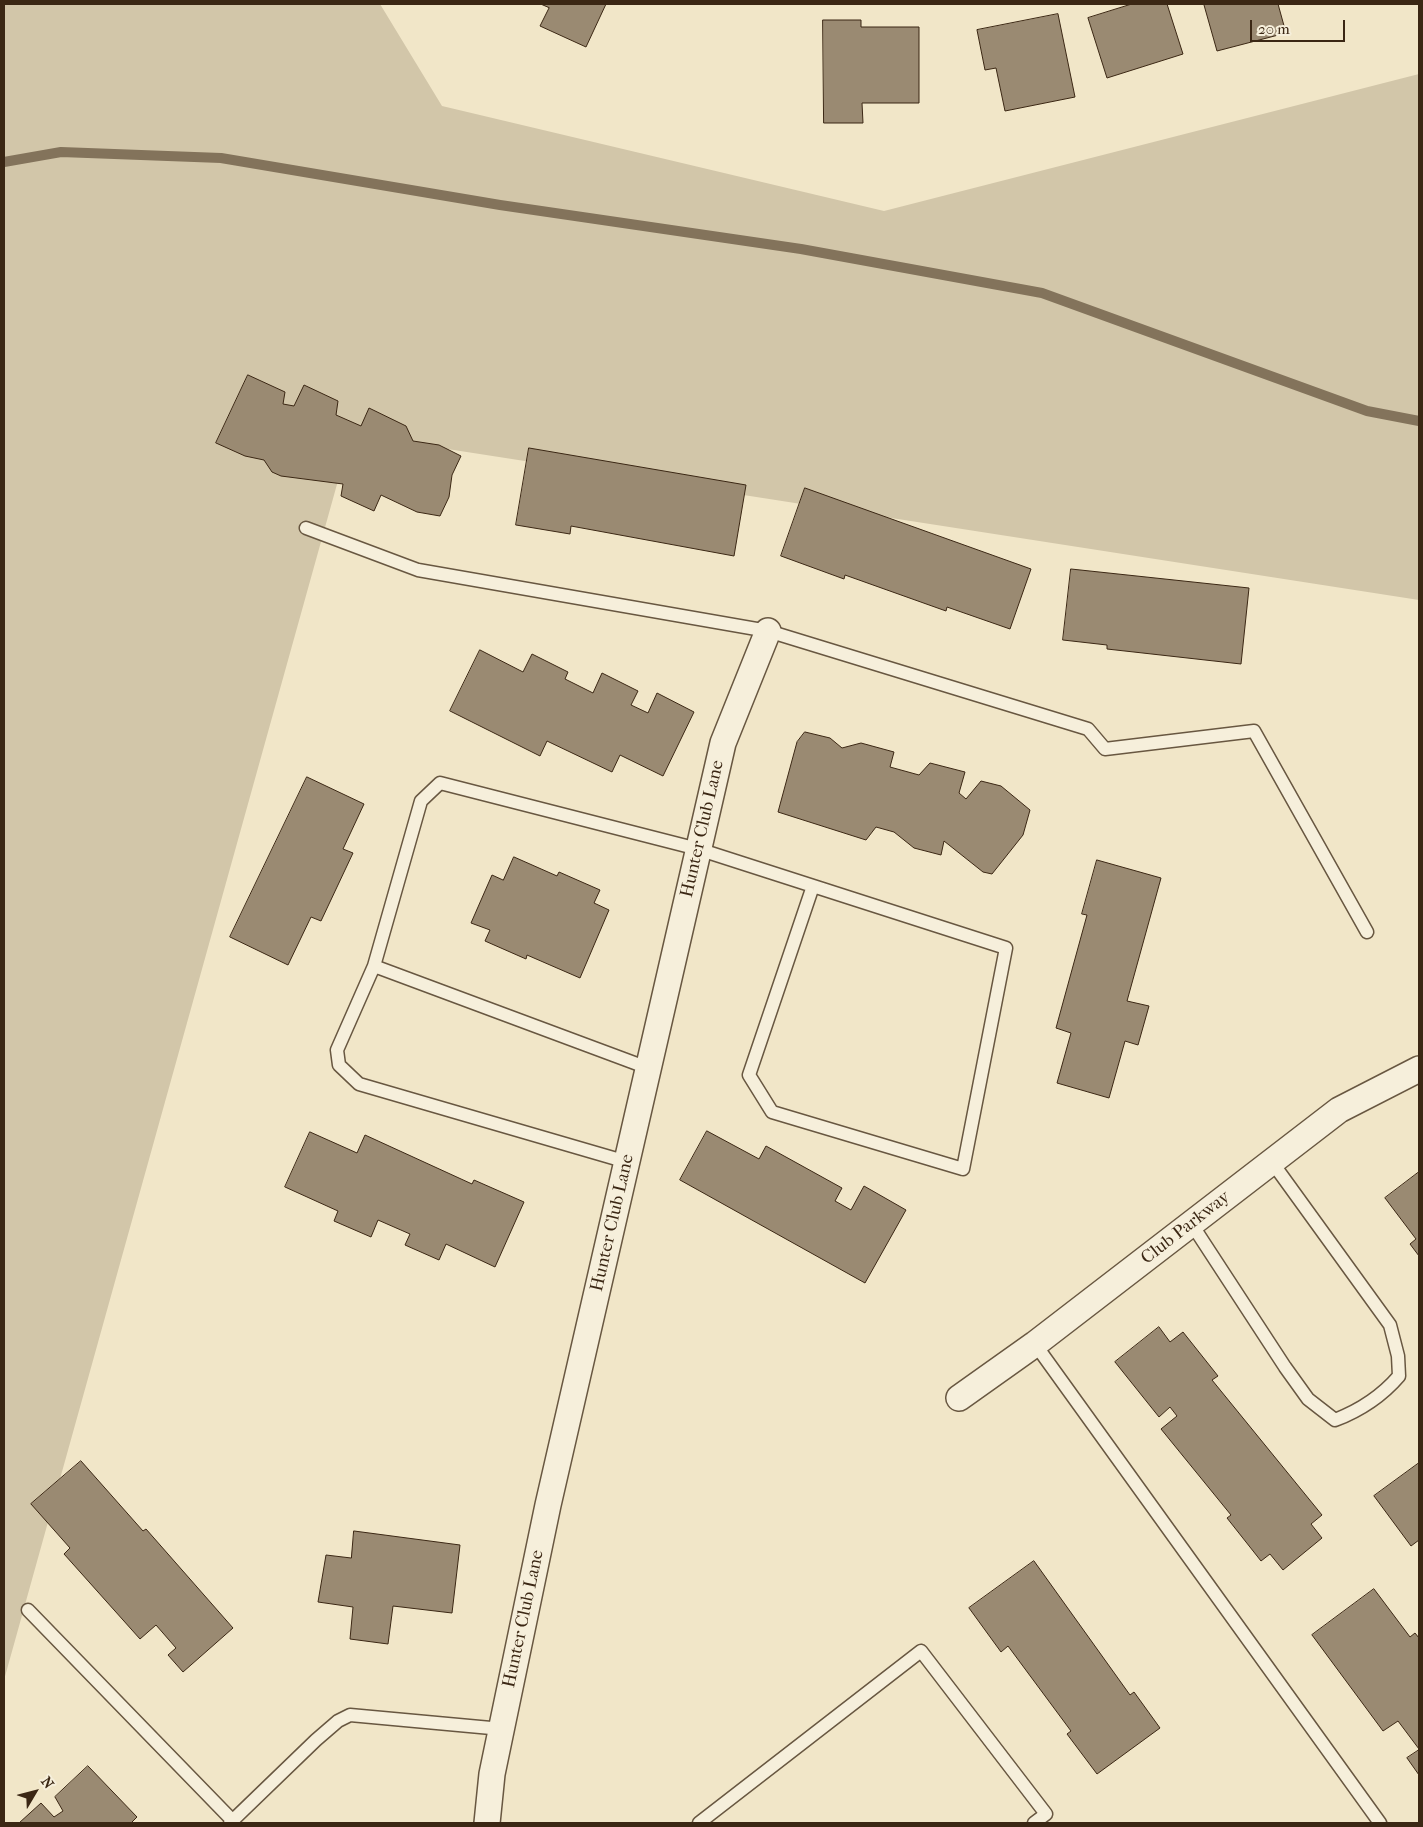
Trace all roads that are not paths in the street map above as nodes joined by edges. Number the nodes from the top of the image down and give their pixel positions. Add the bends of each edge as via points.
1 (306, 528) dead end
2 (768, 631) junction
3 (698, 849) junction
4 (813, 886) junction
5 (1367, 932) dead end
6 (374, 966) junction
7 (648, 1068) junction
8 (1419, 1068) edge
9 (627, 1162) junction
10 (1272, 1162) junction
11 (1191, 1223) junction
12 (1035, 1344) junction
13 (959, 1398) dead end
14 (28, 1610) dead end
15 (502, 1729) junction
16 (232, 1822) edge
17 (487, 1823) edge
18 (699, 1823) edge
19 (1034, 1823) edge
20 (1380, 1823) edge

1 - 2 lane via 418,570
2 - 3 street, Hunter Club Lane via 723,743
2 - 5 lane via 1088,730 1105,750 1254,731
3 - 4 lane
3 - 6 lane via 440,783 421,801
3 - 7 street, Hunter Club Lane
4 - 4 lane via 749,1075 772,1112 963,1169 1006,948
6 - 7 lane
6 - 9 lane via 337,1050 340,1065 359,1084
7 - 9 street, Hunter Club Lane
8 - 10 street, Club Parkway via 1339,1110
9 - 15 street, Hunter Club Lane via 548,1505
10 - 11 street, Club Parkway
10 - 11 lane via 1390,1325 1399,1376 1385,1392 1356,1412 1335,1420 1308,1399
11 - 12 street, Club Parkway
12 - 13 street, Club Parkway
12 - 20 lane
14 - 16 lane
15 - 16 lane via 350,1715 316,1740
15 - 17 street, Hunter Club Lane via 492,1774
18 - 19 lane via 921,1652 1046,1814

